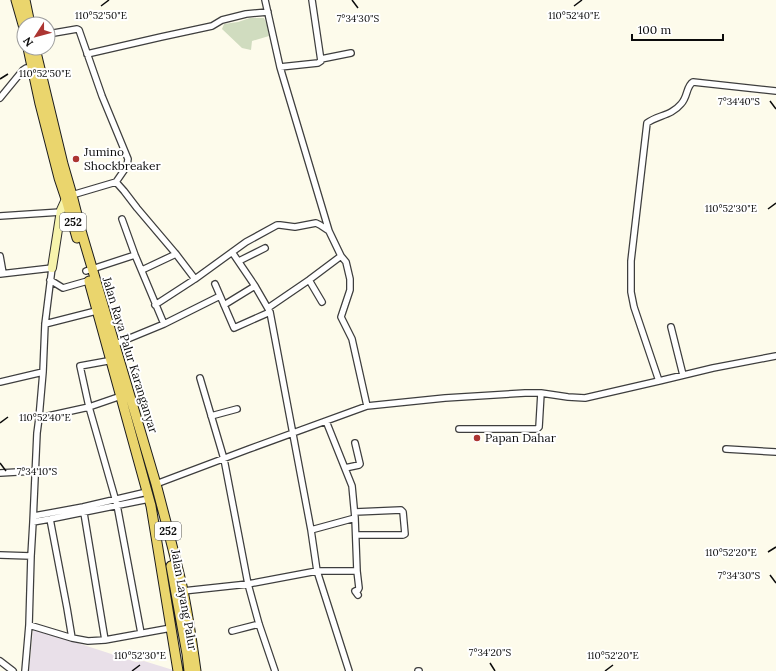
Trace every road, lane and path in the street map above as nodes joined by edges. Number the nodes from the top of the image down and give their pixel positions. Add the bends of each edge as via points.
1 (16, 0) edge
2 (25, 0) edge
3 (265, 0) edge
4 (312, 0) edge
5 (268, 12) junction
6 (21, 16) edge
7 (28, 16) edge
8 (56, 33) edge
9 (351, 53) dead end
10 (87, 54) junction
11 (31, 56) edge
12 (35, 56) edge
13 (321, 60) junction
14 (280, 67) junction
15 (36, 68) junction
16 (776, 91) edge
17 (0, 98) edge
18 (116, 182) junction
19 (69, 197) junction
20 (61, 212) junction
21 (0, 216) edge
22 (122, 220) dead end
23 (329, 231) junction
24 (265, 248) dead end
25 (232, 252) junction
26 (176, 254) junction
27 (135, 255) junction
28 (0, 256) edge
29 (341, 256) junction
30 (239, 261) junction
31 (52, 268) junction
32 (142, 270) junction
33 (2, 273) edge
34 (91, 275) junction
35 (195, 279) junction
36 (50, 280) junction
37 (309, 280) junction
38 (215, 284) dead end
39 (255, 286) junction
40 (220, 296) junction
41 (322, 302) dead end
42 (155, 305) junction
43 (224, 305) junction
44 (101, 310) junction
45 (269, 310) junction
46 (45, 324) junction
47 (164, 324) junction
48 (671, 327) dead end
49 (111, 345) junction
50 (776, 356) edge
51 (115, 359) junction
52 (43, 372) junction
53 (683, 375) junction
54 (200, 378) dead end
55 (659, 381) junction
56 (0, 382) edge
57 (541, 393) junction
58 (125, 395) junction
59 (367, 406) junction
60 (89, 407) junction
61 (237, 409) dead end
62 (211, 416) junction
63 (39, 418) junction
64 (326, 421) junction
65 (459, 429) dead end
66 (293, 433) junction
67 (355, 443) dead end
68 (726, 449) dead end
69 (776, 452) edge
70 (224, 459) junction
71 (345, 468) junction
72 (35, 471) junction
73 (0, 473) edge
74 (156, 484) junction
75 (148, 495) junction
76 (116, 503) junction
77 (83, 510) junction
78 (152, 511) junction
79 (163, 511) junction
80 (355, 515) junction
81 (34, 519) junction
82 (50, 520) junction
83 (311, 530) junction
84 (356, 535) junction
85 (0, 555) edge
86 (31, 556) junction
87 (317, 571) junction
88 (357, 571) junction
89 (170, 576) junction
90 (248, 584) junction
91 (183, 591) junction
92 (358, 595) dead end
93 (259, 624) junction
94 (29, 625) junction
95 (171, 628) junction
96 (232, 631) dead end
97 (141, 633) junction
98 (72, 638) junction
99 (105, 640) junction
100 (0, 661) edge
101 (13, 671) edge
102 (25, 671) edge
103 (178, 671) edge
104 (183, 671) edge
105 (189, 671) edge
106 (196, 671) edge
107 (275, 671) edge
108 (349, 671) edge

1 - 6 main road
2 - 7 main road
3 - 5 street
4 - 13 street
5 - 10 street via 246,14 222,20 212,26
5 - 14 street
8 - 10 street via 78,29
9 - 13 street
10 - 18 street via 128,159 127,166
11 - 15 main road, Jalan Raya Palur Karanganyar / 252
12 - 15 main road, Jalan Raya Palur Karanganyar / 252
13 - 14 street via 318,63
14 - 23 street
15 - 17 street via 23,70
15 - 19 main road, Jalan Raya Palur Karanganyar / 252 via 63,164
16 - 55 street via 693,82 689,86 687,96 676,109 647,123 631,261 630,292
18 - 19 street
18 - 26 street
19 - 20 street
19 - 34 main road, Jalan Raya Palur Karanganyar / 252 via 82,234
20 - 21 street
20 - 31 street
22 - 27 street
23 - 25 street via 316,223 295,227 278,225
23 - 29 street
24 - 30 street
25 - 30 street
25 - 35 street
26 - 32 street
26 - 35 street
27 - 32 street
27 - 34 street
28 - 33 street
29 - 37 street
29 - 59 street via 346,262 351,286 341,317 352,338
30 - 39 street
31 - 33 street
31 - 36 street
32 - 42 street
34 - 36 street via 63,288
34 - 44 main road, Jalan Raya Palur Karanganyar / 252
35 - 42 street
36 - 46 street
37 - 41 street
37 - 45 street
38 - 40 street
39 - 43 street
39 - 45 street
40 - 43 street
40 - 47 street
42 - 47 street
43 - 45 street via 234,328
44 - 46 street
44 - 49 main road, Jalan Raya Palur Karanganyar / 252
45 - 66 street
46 - 52 street
47 - 49 street
48 - 53 street
49 - 51 main road, Jalan Raya Palur Karanganyar / 252
50 - 53 street
51 - 58 main road, Jalan Raya Palur Karanganyar / 252
51 - 60 street via 80,366
52 - 56 street
52 - 63 street
53 - 55 street
54 - 62 street
55 - 57 street via 585,398
57 - 59 street via 457,397
57 - 65 street via 537,429
58 - 60 street
58 - 74 main road, Jalan Raya Palur Karanganyar / 252
58 - 75 main road, Jalan Raya Palur Karanganyar / 252
59 - 64 street
60 - 63 street
60 - 76 street
61 - 62 street
62 - 70 street
63 - 72 street
64 - 66 street
64 - 71 street
66 - 70 street
66 - 83 street
67 - 71 street via 360,464
68 - 69 street
70 - 74 street
70 - 90 street
71 - 80 street via 352,486
72 - 73 street
72 - 81 street
74 - 79 main road, Jalan Raya Palur Karanganyar / 252
75 - 76 street
75 - 78 main road, Jalan Raya Palur Karanganyar / 252
76 - 77 street
76 - 97 street
77 - 81 street
77 - 82 street
77 - 99 street
78 - 89 main road, Jalan Layang Palur
78 - 95 main road, Jalan Raya Palur Karanganyar / 252
79 - 89 main road, Jalan Layang Palur
79 - 91 main road, Jalan Raya Palur Karanganyar / 252
80 - 83 street
80 - 84 street
80 - 84 street via 402,510 405,534
81 - 82 street
81 - 86 street
82 - 98 street
83 - 87 street
84 - 88 street
85 - 86 street
86 - 94 street
87 - 88 street
87 - 90 street
87 - 108 street
88 - 92 street via 359,588 355,591
89 - 104 main road, Jalan Layang Palur
89 - 105 main road, Jalan Layang Palur
90 - 91 street
90 - 93 street
91 - 106 main road, Jalan Raya Palur Karanganyar / 252
93 - 96 street
93 - 107 street
94 - 98 street
94 - 102 street
95 - 97 street
95 - 103 main road, Jalan Raya Palur Karanganyar / 252
97 - 99 street
98 - 99 street via 88,641
100 - 101 street

